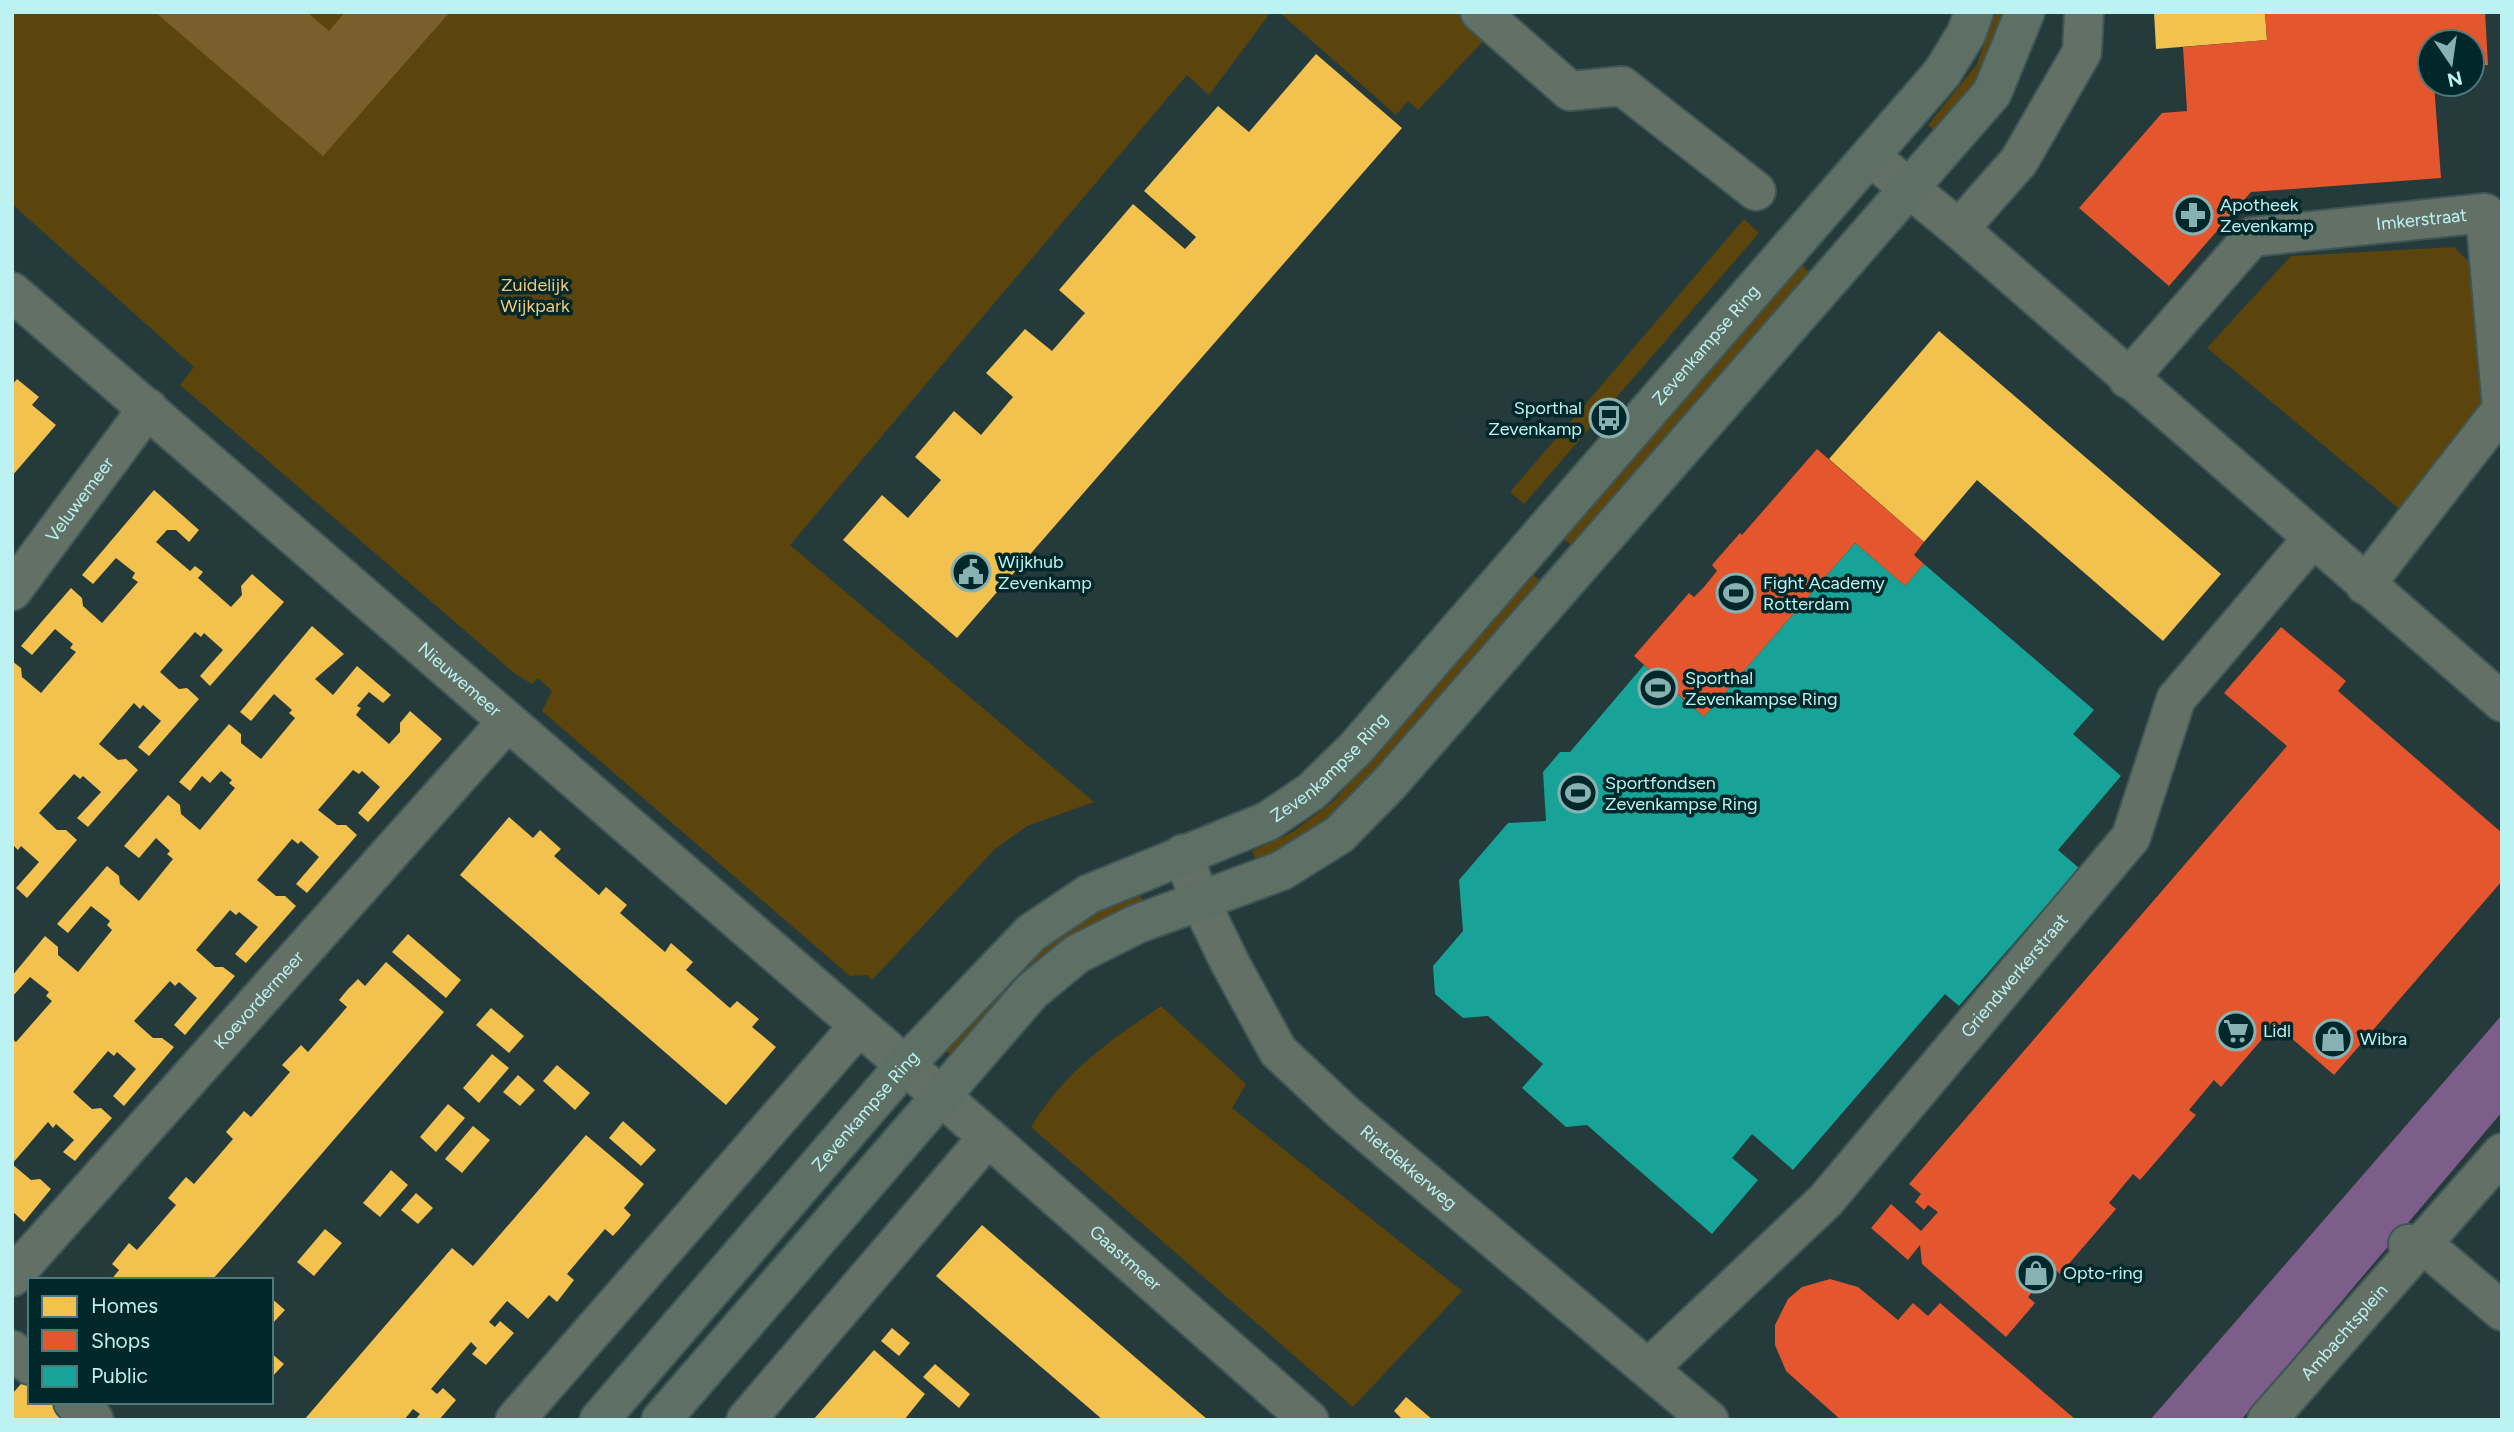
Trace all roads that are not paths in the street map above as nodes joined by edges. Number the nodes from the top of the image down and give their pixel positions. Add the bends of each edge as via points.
1 (1480, 12) edge
2 (1974, 12) edge
3 (2025, 12) edge
4 (2084, 12) edge
5 (1871, 157) junction
6 (1910, 190) junction
7 (1756, 191) dead end
8 (1959, 229) junction
9 (12, 292) edge
10 (2128, 379) junction
11 (148, 408) junction
12 (2312, 538) junction
13 (2365, 585) junction
14 (12, 591) edge
15 (2502, 702) edge
16 (507, 722) junction
17 (1183, 854) junction
18 (1200, 901) junction
19 (858, 1027) junction
20 (905, 1065) junction
21 (941, 1096) junction
22 (988, 1137) junction
23 (2502, 1153) edge
24 (2415, 1244) junction
25 (12, 1277) edge
26 (2502, 1311) edge
27 (12, 1350) edge
28 (28, 1363) edge
29 (1649, 1368) junction
30 (76, 1404) edge
31 (94, 1420) edge
32 (515, 1420) edge
33 (598, 1420) edge
34 (661, 1420) edge
35 (746, 1420) edge
36 (1310, 1420) edge
37 (1709, 1420) edge
38 (2267, 1420) edge

1 - 7 street via 1570,92 1622,86
2 - 5 main road, Zevenkampse Ring via 1942,74
3 - 6 main road via 1992,93
4 - 8 street via 2082,52 2076,63 2019,161
5 - 6 street
5 - 17 main road, Zevenkampse Ring via 1356,748 1312,791 1268,821
6 - 8 street
6 - 18 main road via 1348,826 1282,871
8 - 10 street
9 - 11 street, Nieuwemeer
10 - 12 street
10 - 13 street, Imkerstraat via 2252,237 2485,213 2502,409
11 - 14 street, Veluwemeer
11 - 16 street, Nieuwemeer
12 - 13 street
12 - 29 street, Griendwerkerstraat via 2176,699 2131,837 1826,1199
13 - 15 street
16 - 19 street, Nieuwemeer
16 - 25 street, Koevordermeer
17 - 18 street, Rietdekkerweg
17 - 20 main road, Zevenkampse Ring via 1089,894 1031,933
18 - 21 main road via 1136,924 1077,954 1032,991
18 - 29 street, Rietdekkerweg via 1278,1051 1345,1114
19 - 20 street, Nieuwemeer
19 - 32 street
20 - 21 street, Nieuwemeer
20 - 33 main road, Zevenkampse Ring
21 - 22 street, Gaastmeer
21 - 34 main road
22 - 35 street
22 - 36 street, Gaastmeer
23 - 24 street, Ambachtsplein
24 - 26 street
24 - 38 street, Ambachtsplein
27 - 28 street
29 - 37 street, Rietdekkerweg
30 - 31 street

